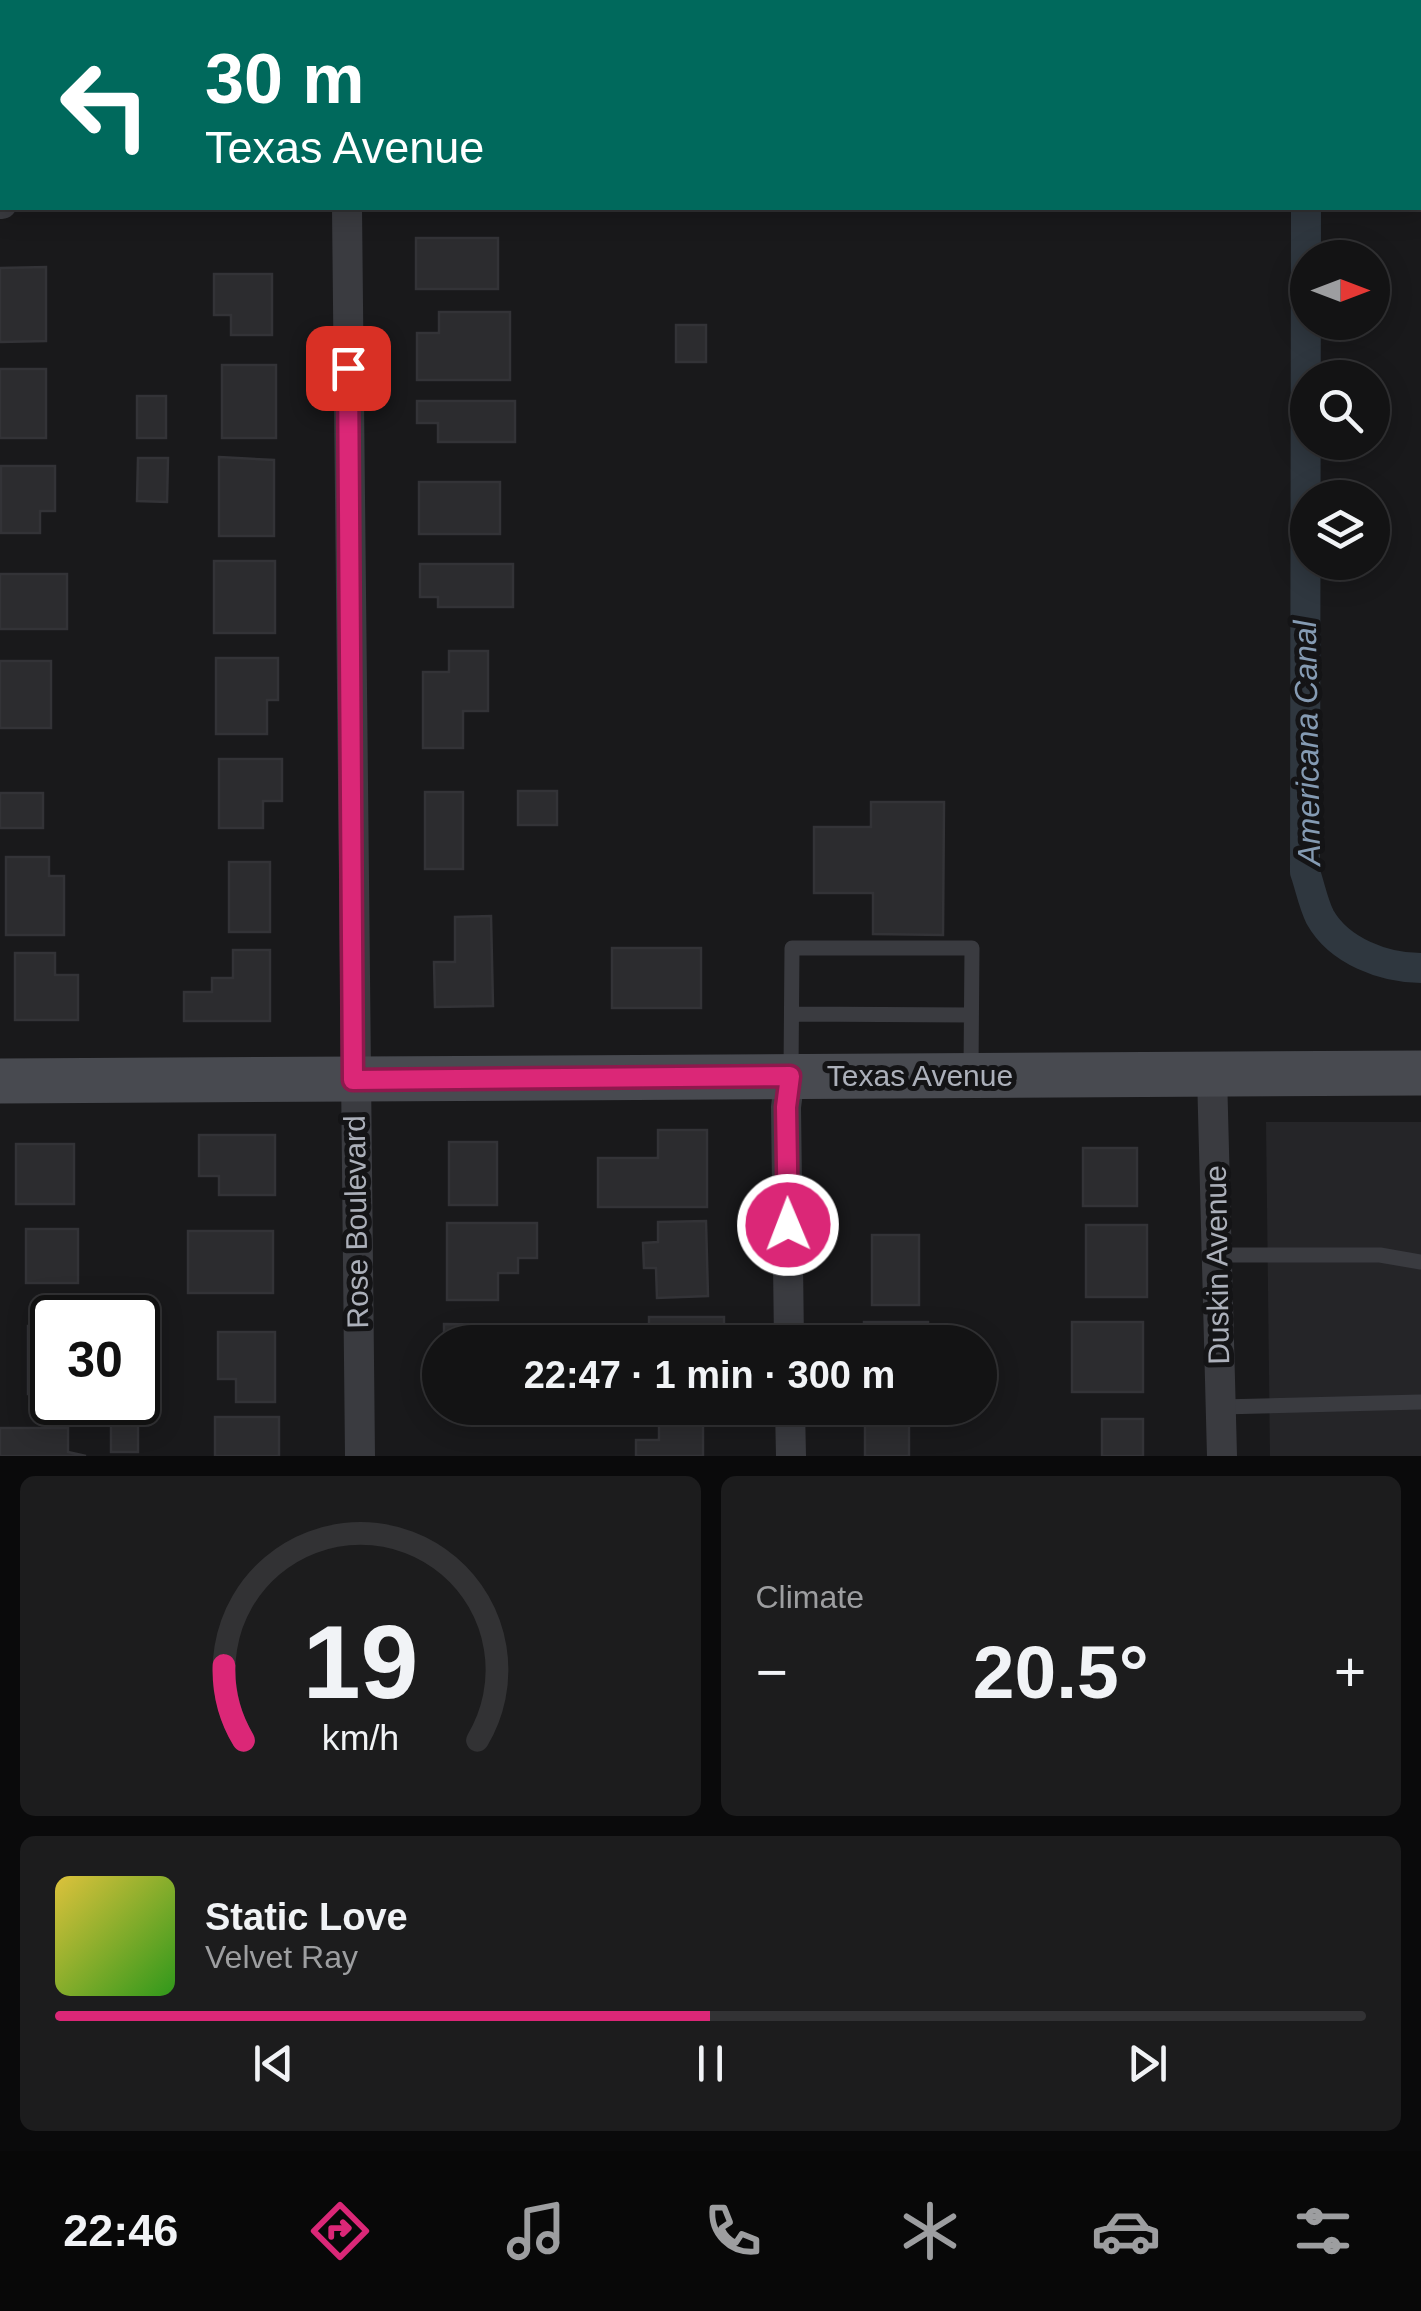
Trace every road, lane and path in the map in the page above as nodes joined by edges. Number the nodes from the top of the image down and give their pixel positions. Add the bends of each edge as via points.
1 (347, 210) edge
2 (792, 1014) junction
3 (971, 1015) junction
4 (1421, 1073) edge
5 (1212, 1074) junction
6 (971, 1075) junction
7 (790, 1076) junction
8 (353, 1080) junction
9 (0, 1082) edge
10 (1217, 1255) junction
11 (1421, 1262) edge
12 (789, 1325) edge
13 (1421, 1402) edge
14 (1221, 1407) junction
15 (790, 1425) edge
16 (360, 1456) edge
17 (791, 1456) edge
18 (1222, 1456) edge

1 - 8 street, Rose Boulevard
2 - 3 lane
2 - 3 lane via 792,948 972,948
2 - 7 lane
3 - 6 lane
4 - 5 street, Texas Avenue
5 - 6 street, Texas Avenue
5 - 10 street, Duskin Avenue
6 - 7 street, Texas Avenue
7 - 8 street, Texas Avenue
7 - 12 street
8 - 9 street, Texas Avenue
8 - 16 street, Rose Boulevard
10 - 11 lane via 1380,1254
10 - 14 street, Duskin Avenue
13 - 14 lane
14 - 18 street, Duskin Avenue
15 - 17 street

